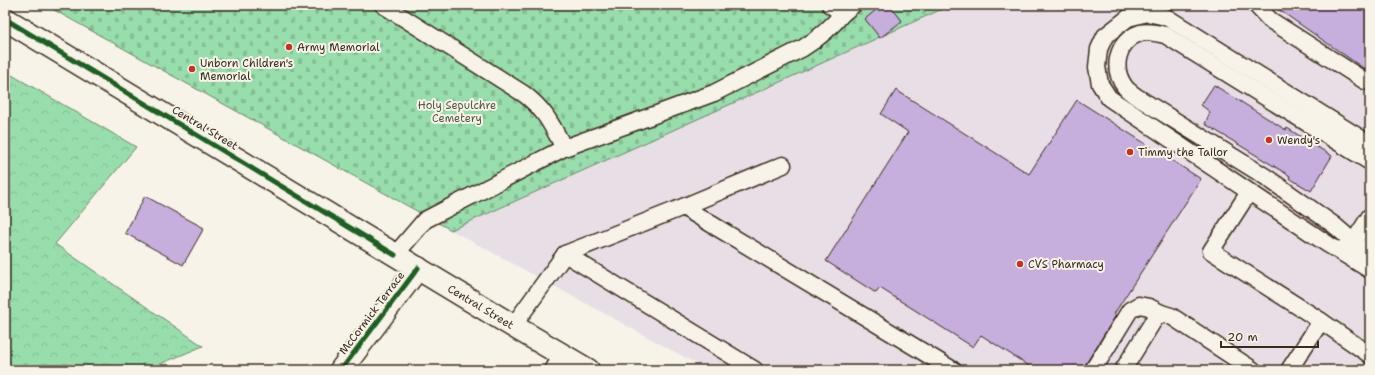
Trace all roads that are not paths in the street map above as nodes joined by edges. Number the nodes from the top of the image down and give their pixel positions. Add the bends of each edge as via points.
1 (383, 5) edge
2 (1256, 5) edge
3 (842, 8) edge
4 (5, 19) edge
5 (1370, 81) edge
6 (1370, 144) edge
7 (564, 148) junction
8 (1370, 162) edge
9 (783, 165) dead end
10 (1249, 192) junction
11 (683, 207) junction
12 (1370, 216) edge
13 (1354, 241) junction
14 (1329, 245) junction
15 (565, 254) junction
16 (395, 255) junction
17 (1370, 256) edge
18 (418, 268) junction
19 (1370, 270) edge
20 (1161, 313) junction
21 (1321, 321) junction
22 (513, 326) junction
23 (1370, 355) edge
24 (558, 362) edge
25 (1246, 368) edge
26 (341, 370) edge
27 (588, 370) edge
28 (755, 370) edge
29 (953, 370) edge
30 (1092, 370) edge
31 (1123, 370) edge
32 (1289, 370) edge

1 - 7 lane via 538,104
2 - 5 lane via 1270,20 1365,81
3 - 7 lane via 832,27 816,40 714,94
4 - 16 main road, Central Street
6 - 10 lane via 1166,17 1147,13 1128,18 1115,27 1105,36 1099,49 1097,67 1100,84 1109,98
7 - 16 lane via 425,220
8 - 13 lane via 1165,35 1154,32 1141,33 1129,39 1119,52 1117,63 1125,88 1266,177
9 - 11 lane
10 - 14 lane
10 - 21 lane via 1211,251
11 - 15 lane
11 - 29 lane
12 - 13 lane
13 - 14 lane via 1345,247
13 - 17 lane
14 - 19 lane
15 - 22 lane
15 - 28 lane
16 - 18 main road, Central Street
18 - 22 main road, Central Street
18 - 26 main road, McCormick Terrace
20 - 25 lane via 1171,316
20 - 30 lane via 1140,305 1130,310
20 - 31 lane
21 - 23 lane
21 - 32 lane
22 - 24 main road, Central Street
24 - 27 main road, Central Street

